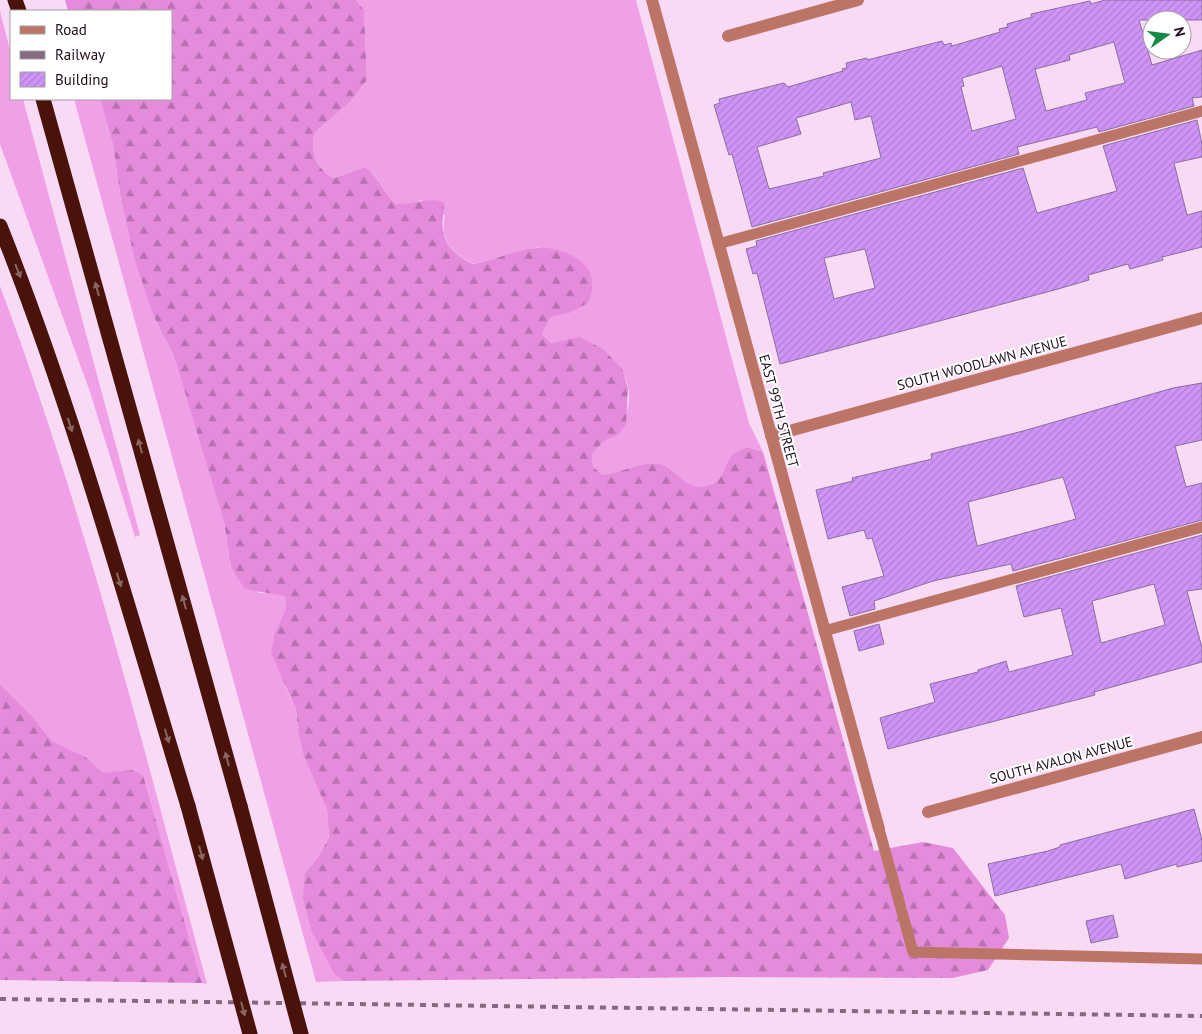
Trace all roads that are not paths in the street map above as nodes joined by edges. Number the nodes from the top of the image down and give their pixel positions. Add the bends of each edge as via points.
1 (652, 0) edge
2 (858, 0) edge
3 (728, 36) dead end
4 (43, 100) edge
5 (1202, 111) edge
6 (0, 226) edge
7 (718, 244) junction
8 (1202, 318) edge
9 (771, 436) junction
10 (1202, 526) edge
11 (824, 631) junction
12 (1202, 737) edge
13 (928, 812) dead end
14 (879, 829) joint
15 (1202, 959) edge
16 (250, 1034) edge
17 (301, 1034) edge

1 - 7 street, EAST 99TH STREET
2 - 3 street
17 -> 4 highway, bridge
5 - 7 lane
6 -> 16 highway, bridge via 22,280 87,476 188,806
7 - 9 street, EAST 99TH STREET
8 - 9 street, SOUTH WOODLAWN AVENUE
9 - 11 street, EAST 99TH STREET
10 - 11 lane
11 - 14 street, EAST 99TH STREET
12 - 13 street, SOUTH AVALON AVENUE
14 - 15 lane via 913,952

